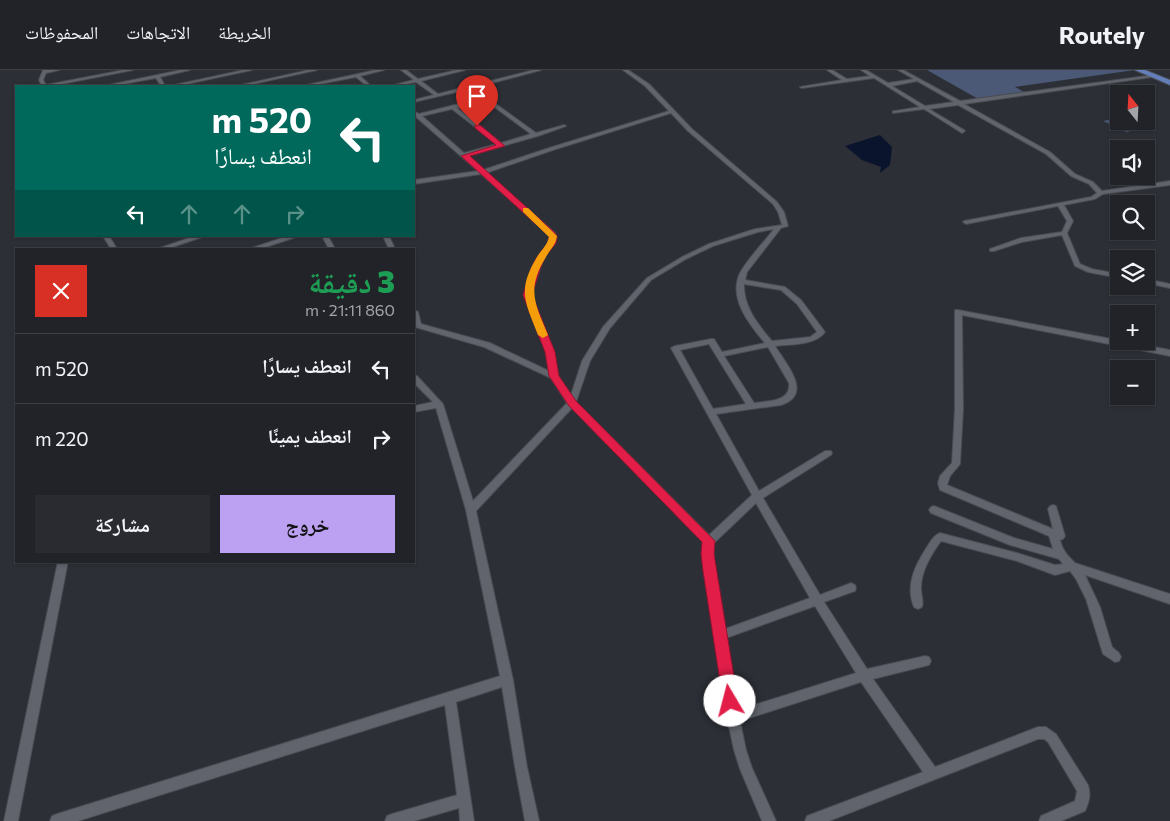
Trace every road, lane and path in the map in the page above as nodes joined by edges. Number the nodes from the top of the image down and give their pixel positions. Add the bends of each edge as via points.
1 (58, 70) edge
2 (131, 70) edge
3 (188, 70) edge
4 (250, 70) edge
5 (316, 70) edge
6 (382, 70) edge
7 (402, 70) edge
8 (441, 70) edge
9 (463, 70) edge
10 (516, 70) edge
11 (539, 70) edge
12 (625, 70) edge
13 (829, 70) edge
14 (864, 70) edge
15 (900, 70) edge
16 (1139, 70) edge
17 (45, 71) edge
18 (234, 72) edge
19 (446, 74) junction
20 (357, 75) junction
21 (523, 75) junction
22 (158, 76) junction
23 (1152, 76) junction
24 (874, 77) junction
25 (84, 79) junction
26 (270, 80) junction
27 (417, 80) junction
28 (845, 80) junction
29 (918, 80) junction
30 (1168, 81) edge
31 (887, 84) junction
32 (44, 85) edge
33 (50, 85) edge
34 (87, 85) dead end
35 (111, 85) edge
36 (162, 85) edge
37 (186, 85) edge
38 (244, 85) edge
39 (275, 85) edge
40 (309, 85) edge
41 (368, 85) edge
42 (396, 85) edge
43 (470, 87) junction
44 (802, 87) dead end
45 (437, 95) junction
46 (485, 99) junction
47 (415, 100) edge
48 (959, 103) junction
49 (453, 107) junction
50 (925, 108) junction
51 (671, 112) junction
52 (895, 112) dead end
53 (416, 114) edge
54 (564, 126) dead end
55 (962, 130) dead end
56 (536, 135) junction
57 (501, 146) junction
58 (465, 156) junction
59 (483, 172) junction
60 (415, 182) edge
61 (1170, 183) edge
62 (1101, 193) junction
63 (1060, 204) junction
64 (966, 222) dead end
65 (780, 226) junction
66 (1064, 233) junction
67 (107, 237) edge
68 (199, 237) edge
69 (289, 237) edge
70 (274, 239) edge
71 (113, 248) edge
72 (163, 248) edge
73 (254, 248) edge
74 (992, 250) dead end
75 (1110, 274) edge
76 (741, 281) junction
77 (1155, 283) edge
78 (1170, 286) edge
79 (415, 325) edge
80 (770, 344) junction
81 (1170, 353) edge
82 (719, 354) junction
83 (554, 376) junction
84 (415, 379) edge
85 (572, 403) junction
86 (440, 404) junction
87 (751, 405) junction
88 (415, 410) edge
89 (710, 412) junction
90 (828, 453) dead end
91 (756, 497) junction
92 (1053, 509) dead end
93 (470, 510) junction
94 (934, 510) dead end
95 (1054, 536) junction
96 (709, 541) junction
97 (1059, 555) junction
98 (63, 563) edge
99 (1070, 566) junction
100 (851, 588) dead end
101 (816, 599) junction
102 (1170, 599) edge
103 (918, 604) dead end
104 (721, 635) junction
105 (1115, 657) dead end
106 (925, 661) dead end
107 (863, 676) junction
108 (507, 680) junction
109 (450, 700) junction
110 (733, 718) junction
111 (932, 774) junction
112 (463, 800) junction
113 (11, 821) edge
114 (57, 821) edge
115 (392, 821) edge
116 (467, 821) edge
117 (532, 821) edge
118 (769, 821) edge
119 (812, 821) edge
120 (1046, 821) edge

1 - 17 street
2 - 25 street
3 - 22 street
4 - 18 street
5 - 26 street
6 - 20 street
7 - 27 street
8 - 19 street
9 - 19 street
10 - 21 street
11 - 21 street
12 - 51 street via 647,85
13 - 28 street
14 - 24 street
15 - 29 street
16 - 23 main road
17 - 32 street
18 - 37 street
19 - 27 street
20 - 40 street
20 - 41 street
21 - 43 street
22 - 35 street
22 - 36 street
23 - 30 main road
23 - 48 street
24 - 28 street
24 - 31 street
25 - 33 street
25 - 34 street
26 - 38 street
26 - 39 street
27 - 42 street
27 - 45 street
28 - 44 street
29 - 31 street
29 - 48 street
31 - 50 street
43 - 45 street
43 - 46 street
45 - 47 street
46 - 49 street
46 - 56 street
48 - 50 street
48 - 62 street via 1048,153
49 - 53 street
49 - 57 street
50 - 52 street
50 - 55 street
51 - 59 street
51 - 65 street via 779,207 785,226
53 - 58 street
54 - 56 street
56 - 57 street
57 - 58 street
58 - 59 street
59 - 60 street
59 - 83 street via 552,233 552,243 541,257 528,295 550,352
61 - 62 street
62 - 63 street via 1093,198
63 - 64 street
63 - 66 street via 1070,220
65 - 76 street via 744,272
65 - 85 street via 756,230 711,245 648,279 607,327 586,361
66 - 74 street via 1020,240
66 - 75 street via 1077,265
67 - 71 street
68 - 72 street
69 - 70 street
70 - 73 street
76 - 80 street via 740,295 753,324
76 - 80 street via 783,288 799,302 821,332 811,339
77 - 78 street
79 - 83 street via 487,345
80 - 82 street
80 - 87 street via 794,389 788,399 781,402
81 - 95 street via 958,312 956,465 949,468 942,484 946,490
82 - 87 street
82 - 89 street via 711,341 675,348
83 - 85 street
84 - 86 street
85 - 93 street
85 - 96 street
86 - 88 street
86 - 93 street
87 - 89 street
89 - 91 street
90 - 91 street
91 - 96 street
91 - 101 street
92 - 95 street via 1060,536
93 - 108 street
94 - 97 street via 1013,542
95 - 97 street
96 - 104 street via 708,562
97 - 99 street
98 - 113 street
99 - 102 street
99 - 103 street via 1055,570 940,537 919,568 914,591
99 - 105 street via 1084,581 1107,650
100 - 101 street
101 - 104 street
101 - 107 street
104 - 110 street
106 - 107 street
107 - 110 street
107 - 111 street
108 - 109 street
108 - 117 street
109 - 112 street
109 - 114 street
110 - 118 street via 746,768
111 - 119 street
111 - 120 street via 1038,733 1046,733 1078,780 1083,800 1080,806
112 - 115 street
112 - 116 street

